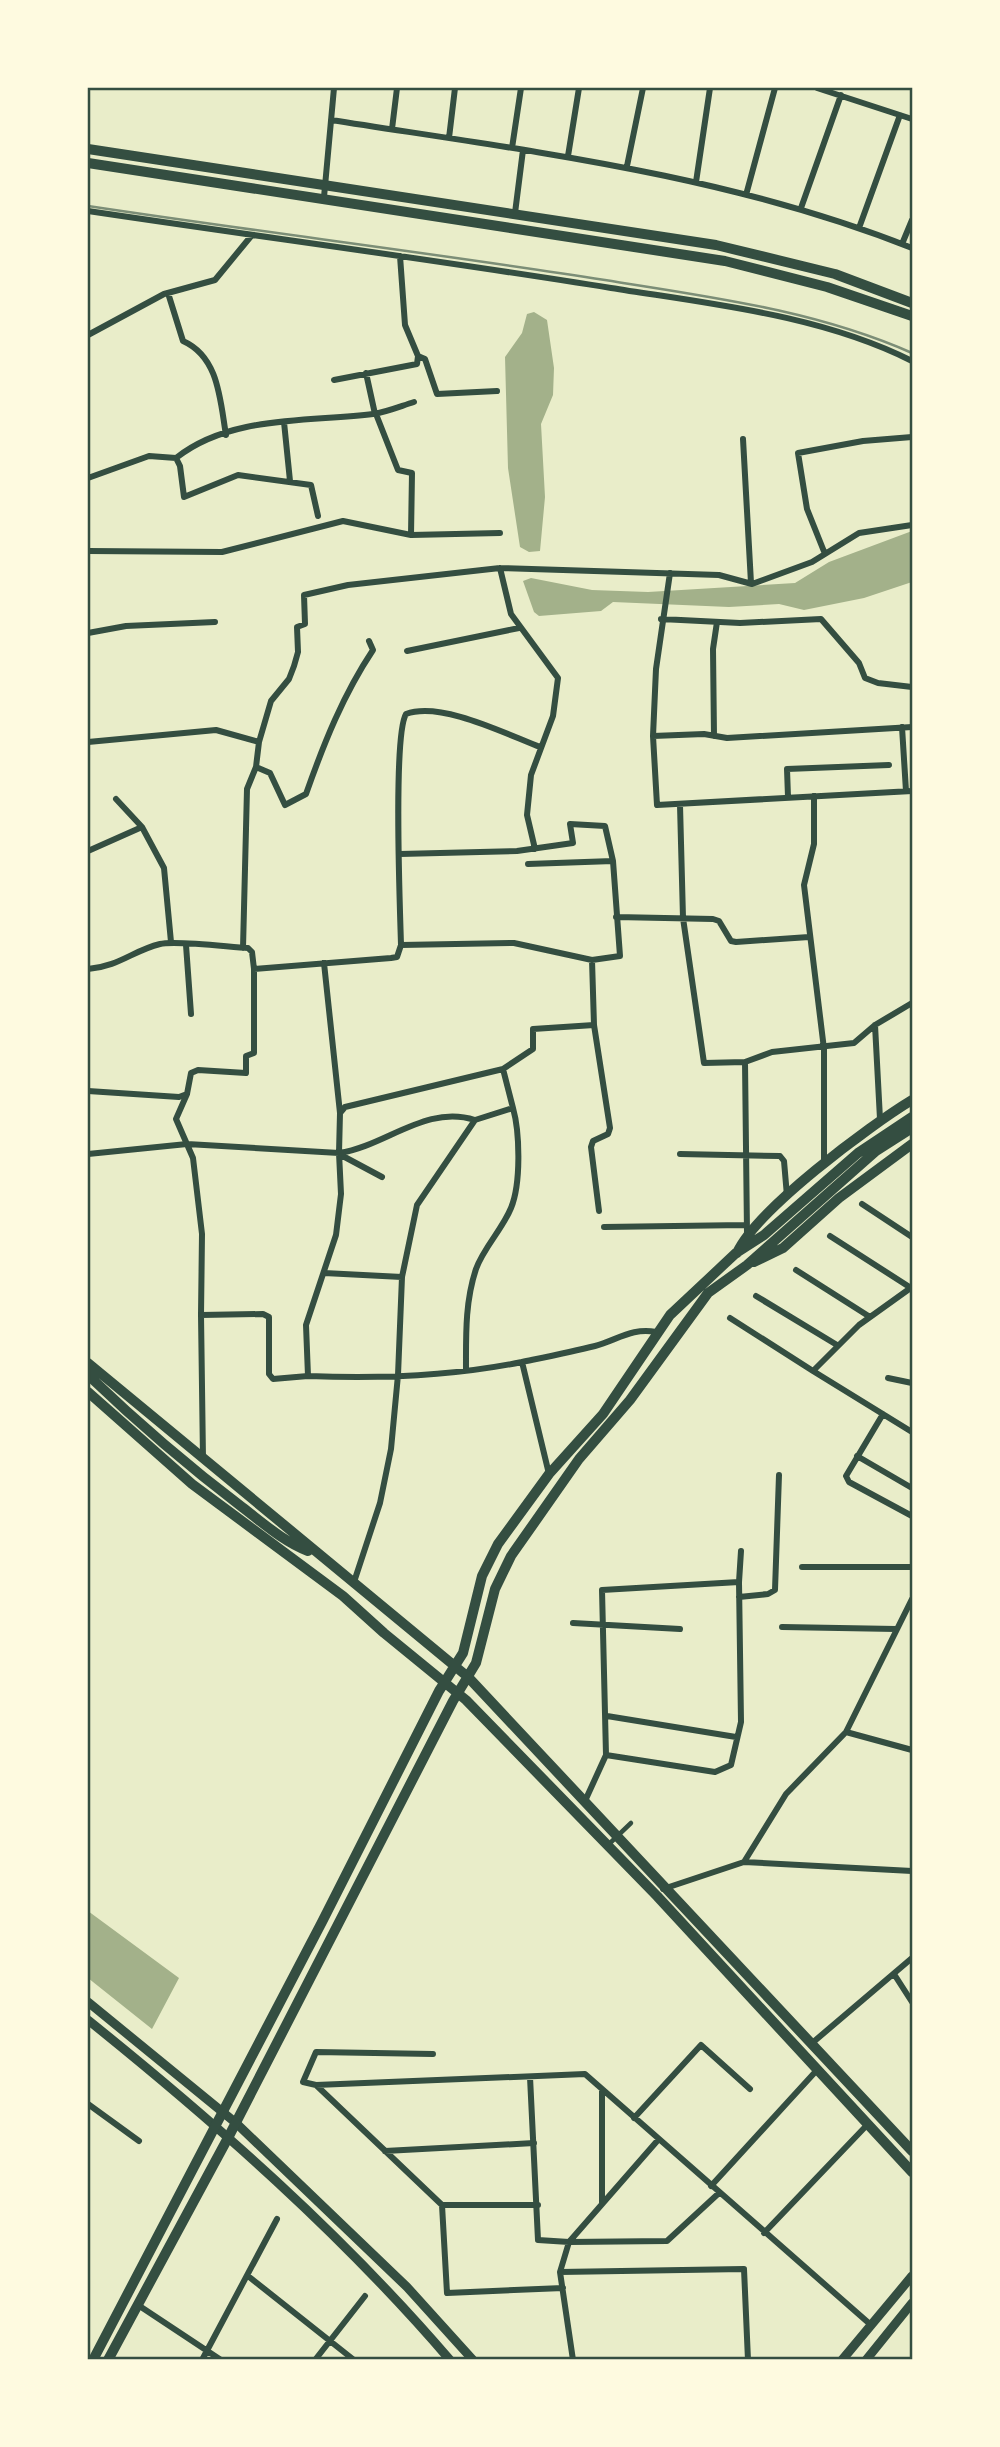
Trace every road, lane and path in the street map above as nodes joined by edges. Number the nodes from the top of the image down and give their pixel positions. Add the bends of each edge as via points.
1 (334, 88) edge
2 (397, 88) edge
3 (454, 88) edge
4 (521, 88) edge
5 (579, 88) edge
6 (643, 88) edge
7 (710, 88) edge
8 (775, 88) edge
9 (817, 88) edge
10 (841, 95) junction
11 (900, 115) junction
12 (912, 119) edge
13 (331, 120) junction
14 (392, 129) junction
15 (449, 138) junction
16 (512, 148) junction
17 (88, 149) edge
18 (523, 150) junction
19 (568, 156) junction
20 (88, 163) edge
21 (627, 166) junction
22 (696, 181) junction
23 (325, 185) junction
24 (746, 195) junction
25 (324, 197) junction
26 (801, 208) junction
27 (88, 211) edge
28 (515, 213) junction
29 (912, 220) edge
30 (859, 228) junction
31 (252, 235) junction
32 (902, 244) junction
33 (912, 248) edge
34 (400, 256) junction
35 (168, 293) junction
36 (912, 303) edge
37 (912, 316) edge
38 (88, 335) edge
39 (418, 356) junction
40 (912, 361) edge
41 (366, 373) junction
42 (334, 380) dead end
43 (497, 391) dead end
44 (414, 401) dead end
45 (375, 414) junction
46 (284, 422) junction
47 (226, 435) junction
48 (912, 437) edge
49 (743, 439) dead end
50 (176, 458) junction
51 (88, 478) edge
52 (290, 481) junction
53 (318, 516) dead end
54 (912, 525) edge
55 (499, 533) dead end
56 (411, 536) junction
57 (88, 551) edge
58 (825, 554) junction
59 (500, 568) junction
60 (670, 573) junction
61 (751, 583) junction
62 (661, 619) junction
63 (215, 622) dead end
64 (717, 622) junction
65 (519, 628) junction
66 (88, 633) edge
67 (369, 641) dead end
68 (407, 651) dead end
69 (912, 687) edge
70 (902, 727) junction
71 (912, 727) edge
72 (653, 736) junction
73 (714, 736) junction
74 (259, 741) junction
75 (88, 742) edge
76 (540, 747) junction
77 (890, 765) dead end
78 (256, 767) junction
79 (909, 791) edge
80 (814, 796) junction
81 (789, 797) junction
82 (116, 799) dead end
83 (680, 805) junction
84 (142, 827) junction
85 (535, 849) junction
86 (88, 851) edge
87 (400, 854) junction
88 (612, 861) junction
89 (528, 864) dead end
90 (616, 917) junction
91 (683, 918) junction
92 (809, 937) junction
93 (170, 942) junction
94 (186, 945) junction
95 (401, 945) junction
96 (247, 949) junction
97 (592, 960) junction
98 (324, 963) junction
99 (88, 969) edge
100 (254, 969) junction
101 (912, 1003) edge
102 (191, 1014) dead end
103 (875, 1025) junction
104 (594, 1026) junction
105 (824, 1049) junction
106 (745, 1062) junction
107 (503, 1069) junction
108 (88, 1091) edge
109 (187, 1094) junction
110 (912, 1100) edge
111 (513, 1108) junction
112 (340, 1113) junction
113 (912, 1117) edge
114 (880, 1119) junction
115 (475, 1120) junction
116 (912, 1128) edge
117 (187, 1144) junction
118 (912, 1144) edge
119 (88, 1154) edge
120 (339, 1154) junction
121 (680, 1154) dead end
122 (744, 1157) junction
123 (824, 1163) junction
124 (382, 1177) dead end
125 (787, 1198) junction
126 (862, 1204) dead end
127 (599, 1211) dead end
128 (604, 1227) dead end
129 (746, 1229) junction
130 (830, 1236) dead end
131 (912, 1237) edge
132 (768, 1240) junction
133 (736, 1253) junction
134 (747, 1265) junction
135 (796, 1270) dead end
136 (324, 1273) junction
137 (402, 1277) junction
138 (912, 1287) edge
139 (756, 1296) dead end
140 (201, 1315) junction
141 (870, 1317) junction
142 (730, 1318) dead end
143 (656, 1332) junction
144 (837, 1345) junction
145 (88, 1362) edge
146 (522, 1362) junction
147 (466, 1370) junction
148 (813, 1371) junction
149 (88, 1375) edge
150 (398, 1375) junction
151 (308, 1376) junction
152 (888, 1378) dead end
153 (912, 1383) edge
154 (88, 1392) edge
155 (883, 1414) junction
156 (912, 1432) edge
157 (857, 1456) junction
158 (203, 1459) junction
159 (549, 1474) junction
160 (779, 1475) dead end
161 (912, 1488) edge
162 (912, 1516) edge
163 (741, 1551) dead end
164 (316, 1553) junction
165 (802, 1567) dead end
166 (912, 1567) edge
167 (739, 1582) junction
168 (355, 1583) junction
169 (739, 1597) junction
170 (912, 1599) edge
171 (573, 1623) dead end
172 (603, 1627) junction
173 (782, 1627) dead end
174 (680, 1629) dead end
175 (896, 1629) junction
176 (456, 1666) junction
177 (468, 1677) junction
178 (445, 1682) junction
179 (458, 1693) junction
180 (607, 1716) junction
181 (846, 1732) junction
182 (736, 1737) junction
183 (912, 1749) edge
184 (606, 1755) junction
185 (585, 1801) junction
186 (631, 1824) dead end
187 (605, 1848) dead end
188 (744, 1861) junction
189 (912, 1871) edge
190 (667, 1886) junction
191 (657, 1896) junction
192 (912, 1958) edge
193 (894, 1974) junction
194 (88, 2002) edge
195 (912, 2002) edge
196 (88, 2020) edge
197 (811, 2044) junction
198 (433, 2054) dead end
199 (817, 2070) junction
200 (530, 2077) junction
201 (316, 2085) junction
202 (602, 2089) junction
203 (750, 2089) dead end
204 (88, 2104) edge
205 (222, 2111) junction
206 (634, 2118) junction
207 (215, 2123) junction
208 (236, 2123) junction
209 (867, 2125) junction
210 (229, 2136) junction
211 (658, 2140) junction
212 (139, 2141) dead end
213 (534, 2143) junction
214 (385, 2151) junction
215 (912, 2151) edge
216 (912, 2172) edge
217 (711, 2186) junction
218 (719, 2193) junction
219 (602, 2203) junction
220 (538, 2205) junction
221 (442, 2206) junction
222 (277, 2219) dead end
223 (764, 2233) junction
224 (569, 2242) junction
225 (561, 2272) junction
226 (248, 2276) junction
227 (912, 2276) edge
228 (563, 2288) junction
229 (365, 2296) dead end
230 (912, 2303) edge
231 (136, 2304) junction
232 (872, 2325) junction
233 (333, 2340) junction
234 (207, 2350) junction
235 (93, 2360) edge
236 (108, 2360) edge
237 (202, 2360) edge
238 (221, 2360) edge
239 (315, 2360) edge
240 (354, 2360) edge
241 (450, 2360) edge
242 (473, 2360) edge
243 (573, 2360) edge
244 (748, 2360) edge
245 (842, 2360) edge
246 (866, 2360) edge

1 - 13 street
2 - 14 street
3 - 15 street
4 - 16 street
5 - 19 street
6 - 21 street
7 - 22 street
8 - 24 street
9 - 10 street
10 - 11 street
10 - 26 street
11 - 12 street
11 - 30 street
13 - 14 street
13 - 23 street
14 - 15 street
15 - 16 street
16 - 18 street
17 - 23 main road
18 - 19 street
18 - 28 street
19 - 21 street
20 - 25 main road
21 - 22 street
22 - 24 street
23 - 25 street
23 - 28 main road
24 - 26 street
25 - 37 main road via 725,261 827,287
26 - 30 street
27 - 31 street
28 - 36 main road via 716,245 835,274
29 - 32 street
30 - 32 street
31 - 34 street
31 - 35 street via 215,280
32 - 33 street
34 - 39 street via 405,326
34 - 40 street via 807,324 885,347
35 - 38 street
35 - 47 street via 183,341 198,348 208,362
39 - 41 street via 417,365
39 - 43 street via 425,359 437,394
41 - 42 street
41 - 45 street
44 - 45 street
45 - 46 street
45 - 56 street via 398,470 412,473
46 - 47 street via 242,427
46 - 52 street
47 - 50 street
48 - 58 street via 798,453 807,509
49 - 61 street
50 - 51 street via 149,456
50 - 52 street via 184,497 238,475
52 - 53 street via 311,485
54 - 58 street via 859,533
55 - 56 street
56 - 57 street via 343,520 222,552
58 - 61 street via 784,574
59 - 60 street
59 - 65 street via 510,614
59 - 74 street via 348,585 304,595 305,624 297,627 294,666 271,701
60 - 61 street via 719,575
60 - 62 street
62 - 64 street
62 - 72 street
63 - 66 street via 126,626
64 - 69 street via 821,619 859,663 865,678
64 - 73 street
65 - 68 street
65 - 76 street via 558,678 553,716
67 - 78 street via 373,650 328,732 306,794 285,805 270,773
70 - 71 street
70 - 73 street
70 - 79 street
72 - 73 street
72 - 83 street via 655,803
74 - 75 street via 216,730
74 - 78 street
76 - 85 street via 531,775 527,815
76 - 87 street via 485,723 445,714 406,714
77 - 81 street via 787,769
78 - 96 street via 247,789
79 - 80 street
80 - 81 street
80 - 92 street via 814,845 804,885
81 - 83 street
82 - 84 street
83 - 91 street
84 - 86 street
84 - 93 street via 164,868
85 - 87 street
85 - 88 street via 573,843 570,824 605,826
87 - 95 street
88 - 89 street
88 - 90 street
90 - 91 street
90 - 97 street via 620,956
91 - 92 street via 719,921 725,935 736,942
91 - 106 street via 704,1063
92 - 105 street
93 - 94 street
93 - 99 street via 115,965
94 - 96 street
94 - 102 street
95 - 97 street via 514,943
95 - 98 street via 397,957
96 - 100 street
97 - 104 street
98 - 100 street
98 - 112 street
100 - 109 street via 254,1053 246,1056 246,1073 198,1070 191,1073
101 - 103 street
103 - 105 street via 853,1043
103 - 114 street
104 - 107 street via 533,1029 533,1049
104 - 127 street via 610,1128 592,1147
105 - 106 street via 772,1052
105 - 123 street
106 - 122 street
107 - 111 street
107 - 112 street via 345,1107
108 - 109 street
109 - 117 street via 176,1119
110 - 114 main road
111 - 115 street
111 - 147 street via 519,1150 512,1207 477,1267 466,1308
112 - 120 street
113 - 132 main road via 858,1153
114 - 123 main road
115 - 120 street via 449,1115
115 - 137 street via 417,1205
116 - 132 main road via 876,1151
117 - 119 street
117 - 120 street
117 - 140 street via 193,1158 202,1234
118 - 134 main road via 839,1198 783,1248
120 - 124 street
120 - 136 street via 336,1235
121 - 122 street
122 - 125 street via 783,1158
122 - 129 street
123 - 125 main road
125 - 129 main road
126 - 131 street
128 - 129 street
129 - 133 main road
130 - 138 street
132 - 133 main road
132 - 134 main road
133 - 143 main road
134 - 177 main road via 708,1293 533,1522 502,1572 481,1649
135 - 141 street
136 - 137 street
136 - 151 street via 306,1325
137 - 150 street
138 - 141 street
139 - 144 street
140 - 151 street via 267,1315 271,1378
140 - 158 street
141 - 144 street
142 - 148 street
143 - 146 street via 628,1332 604,1343
143 - 159 main road via 603,1414
144 - 148 street
145 - 158 main road
146 - 147 street
146 - 159 street
147 - 150 street
148 - 155 street
149 - 164 main road via 139,1424 271,1529
150 - 151 street
150 - 168 street via 380,1503
152 - 153 street
154 - 178 main road via 192,1484 344,1596
155 - 156 street
155 - 157 street
157 - 161 street
157 - 162 street via 846,1470 849,1482
158 - 164 main road
159 - 176 main road via 487,1563 468,1642
160 - 169 street via 775,1590
163 - 167 street
164 - 168 main road
165 - 166 street
167 - 169 street
167 - 172 street via 602,1590
168 - 176 main road
169 - 182 street via 741,1721
170 - 175 street
171 - 172 street
172 - 174 street
172 - 180 street
173 - 175 street
175 - 181 street
176 - 177 main road
176 - 178 main road
177 - 179 main road
177 - 185 main road
178 - 179 main road
178 - 205 main road
179 - 191 main road
179 - 208 main road
180 - 182 street
180 - 184 street
181 - 183 street
181 - 188 street via 786,1794
182 - 184 street via 731,1765 715,1772
184 - 185 street
185 - 190 main road
186 - 187 street
188 - 189 street
188 - 190 street
190 - 191 street
190 - 197 main road
191 - 199 main road
192 - 193 street
193 - 195 street
193 - 197 street
194 - 205 main road
196 - 207 main road
197 - 215 main road
198 - 201 street via 316,2052 303,2082
199 - 209 main road
199 - 217 street
200 - 201 street
200 - 202 street via 585,2074
200 - 213 street
201 - 214 street
202 - 206 street
202 - 219 street
203 - 206 street via 701,2045
204 - 212 street
205 - 207 main road
205 - 208 main road
206 - 211 street
207 - 210 main road
207 - 235 main road
208 - 210 main road
208 - 242 main road via 407,2287
209 - 216 main road
209 - 223 street
210 - 231 main road
210 - 241 main road via 395,2298
211 - 217 street
211 - 219 street
213 - 214 street
213 - 220 street
214 - 221 street
217 - 218 street
218 - 223 street
218 - 224 street via 667,2241
219 - 224 street
220 - 221 street
220 - 224 street via 538,2240
221 - 228 street via 447,2293
222 - 226 street
223 - 232 street
224 - 225 street
225 - 228 street
225 - 244 street via 744,2269
226 - 233 street
226 - 234 street
227 - 232 main road
228 - 243 street
229 - 233 street
230 - 246 main road
231 - 234 street
231 - 236 main road
232 - 245 main road
233 - 239 street
233 - 240 street
234 - 237 street
234 - 238 street

